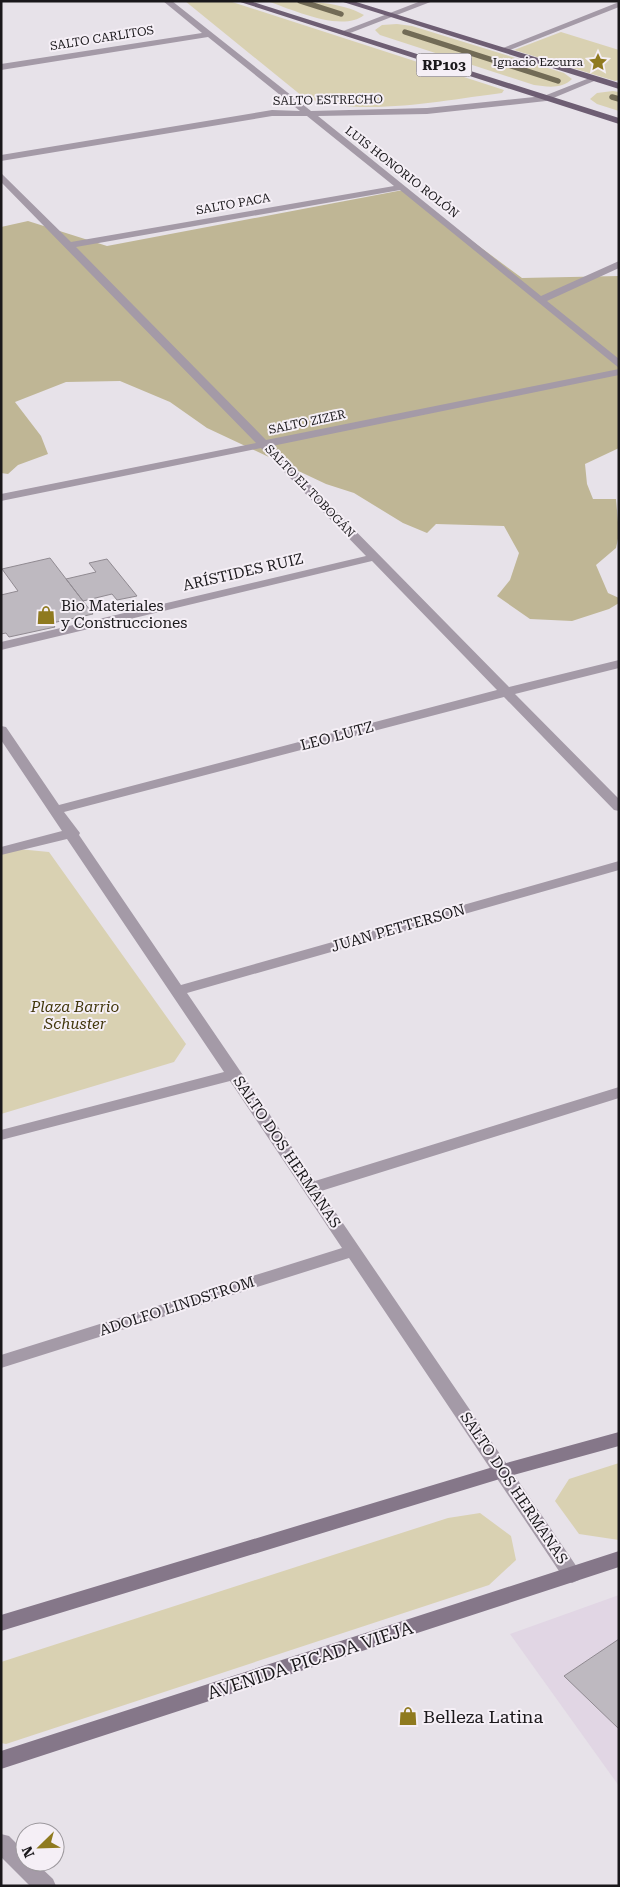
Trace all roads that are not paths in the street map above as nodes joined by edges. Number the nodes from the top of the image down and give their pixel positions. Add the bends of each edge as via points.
1 (167, 1) edge
2 (241, 1) edge
3 (344, 1) edge
4 (429, 1) edge
5 (619, 4) edge
6 (390, 15) junction
7 (342, 32) junction
8 (208, 35) junction
9 (502, 50) junction
10 (1, 66) edge
11 (595, 79) junction
12 (619, 86) edge
13 (546, 98) junction
14 (307, 113) junction
15 (619, 121) edge
16 (1, 158) edge
17 (1, 176) edge
18 (402, 187) junction
19 (69, 246) junction
20 (619, 264) edge
21 (541, 300) junction
22 (619, 365) edge
23 (619, 372) edge
24 (264, 444) junction
25 (1, 498) edge
26 (374, 557) junction
27 (1, 646) edge
28 (619, 664) edge
29 (506, 692) junction
30 (1, 730) edge
31 (619, 806) edge
32 (56, 810) junction
33 (73, 833) junction
34 (1, 852) edge
35 (619, 865) edge
36 (178, 991) junction
37 (234, 1075) junction
38 (619, 1092) edge
39 (1, 1135) edge
40 (311, 1188) junction
41 (354, 1250) junction
42 (1, 1362) edge
43 (619, 1439) edge
44 (503, 1471) junction
45 (619, 1559) edge
46 (572, 1575) junction
47 (1, 1623) edge
48 (1, 1760) edge
49 (1, 1843) edge
50 (45, 1886) edge

1 - 8 street, LUIS HONORIO ROLÓN
2 - 7 main road, RP103
3 - 6 main road, RP103
4 - 6 street
5 - 9 street
6 - 7 street
6 - 9 main road, RP103
7 - 13 main road, RP103
8 - 10 street, SALTO CARLITOS
8 - 14 street, LUIS HONORIO ROLÓN
9 - 11 main road, RP103
11 - 12 main road, RP103
11 - 13 street, SALTO ESTRECHO
13 - 14 street, SALTO ESTRECHO via 446,110
13 - 15 main road, RP103
14 - 16 street, SALTO ESTRECHO via 272,113
14 - 18 street, LUIS HONORIO ROLÓN
17 - 19 street, SALTO EL TOBOGÁN
18 - 19 street, SALTO PACA
18 - 21 street, LUIS HONORIO ROLÓN
19 - 24 street, SALTO EL TOBOGÁN
20 - 21 street
21 - 22 street, LUIS HONORIO ROLÓN
23 - 24 street, SALTO ZIZER
24 - 25 street, SALTO ZIZER
24 - 26 street, SALTO EL TOBOGÁN
26 - 27 street, ARÍSTIDES RUIZ
26 - 29 street, SALTO EL TOBOGÁN
28 - 29 street, LEO LUTZ
29 - 31 street, SALTO EL TOBOGÁN
29 - 32 street, LEO LUTZ
30 - 32 street, SALTO DOS HERMANAS
32 - 33 street, SALTO DOS HERMANAS
33 - 34 street
33 - 36 street, SALTO DOS HERMANAS
35 - 36 street, JUAN PETTERSON
36 - 37 street, SALTO DOS HERMANAS
37 - 39 street
37 - 40 street, SALTO DOS HERMANAS
38 - 40 street
40 - 41 street, SALTO DOS HERMANAS
41 - 42 street, ADOLFO LINDSTROM
41 - 44 street, SALTO DOS HERMANAS
43 - 44 street
44 - 46 street, SALTO DOS HERMANAS
44 - 47 street
45 - 46 street, AVENIDA PICADA VIEJA
46 - 48 street, AVENIDA PICADA VIEJA
49 - 50 street

